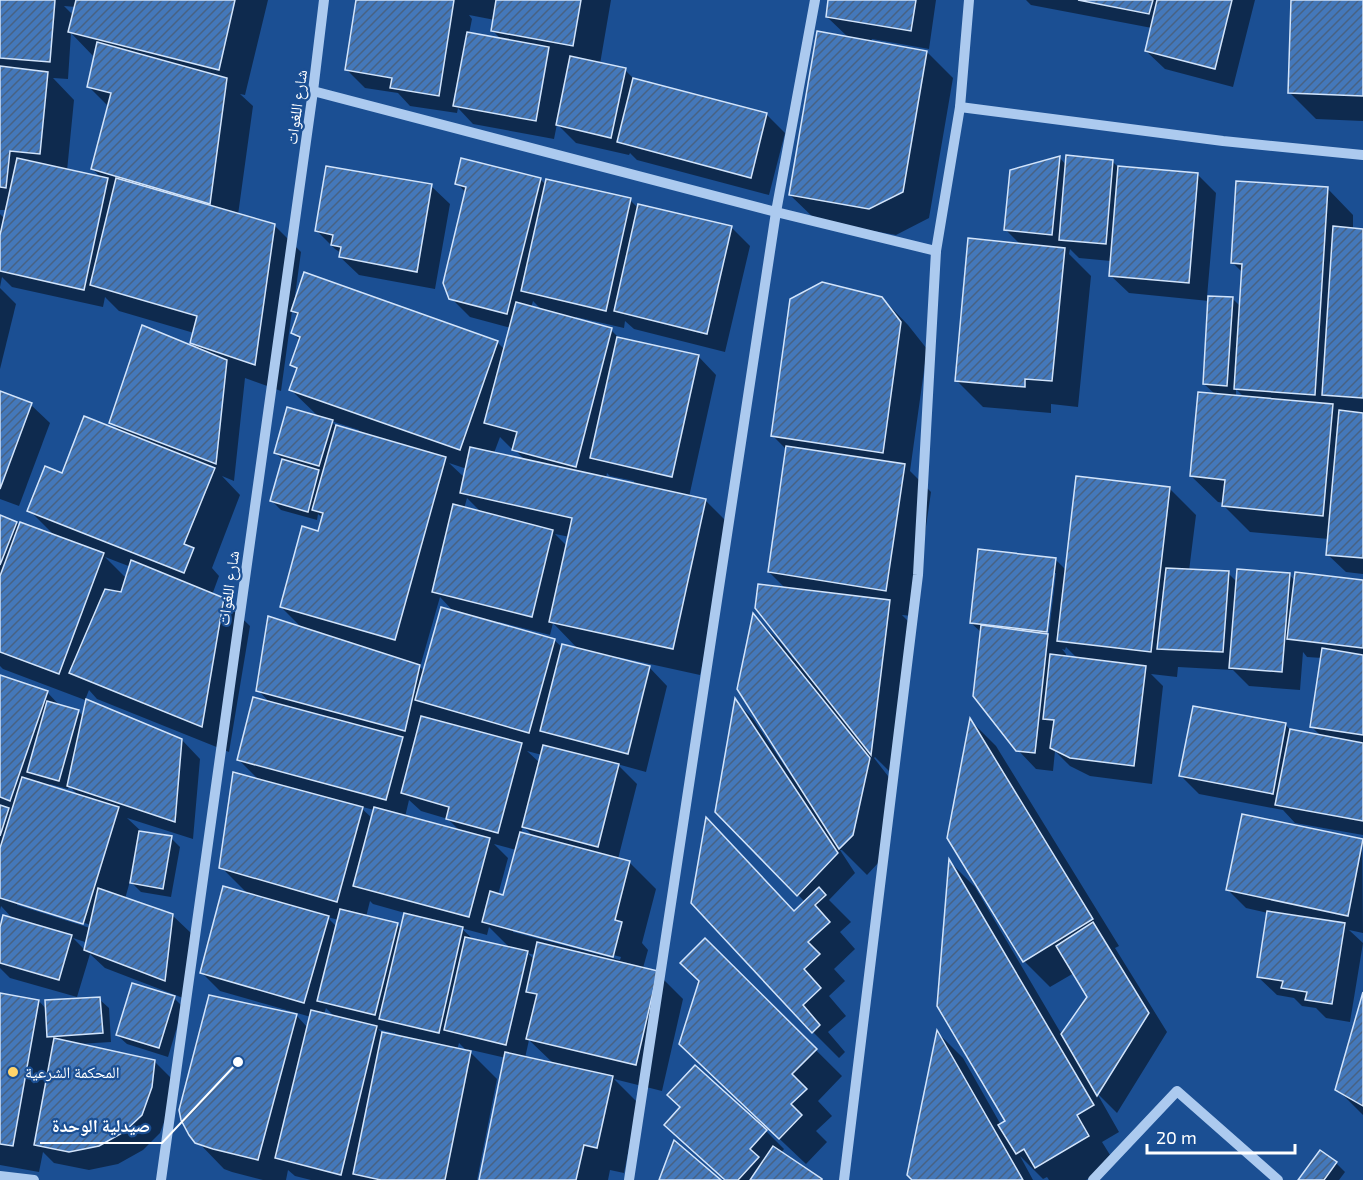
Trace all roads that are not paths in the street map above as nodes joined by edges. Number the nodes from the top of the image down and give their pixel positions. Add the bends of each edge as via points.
1 (324, 0) edge
2 (815, 0) edge
3 (969, 0) edge
4 (313, 91) junction
5 (960, 107) junction
6 (1363, 155) edge
7 (776, 212) junction
8 (936, 251) junction
9 (0, 1176) edge
10 (34, 1180) edge
11 (160, 1180) edge
12 (629, 1180) edge
13 (844, 1180) edge
14 (1093, 1180) edge
15 (1278, 1180) edge

1 - 4 street, شارع اللغوات
2 - 7 street
3 - 5 street
4 - 7 street
4 - 11 street, شارع اللغوات
5 - 6 street
5 - 8 street
7 - 8 street
7 - 12 street
8 - 13 street via 918,575
9 - 10 street
14 - 15 street via 1177,1091

